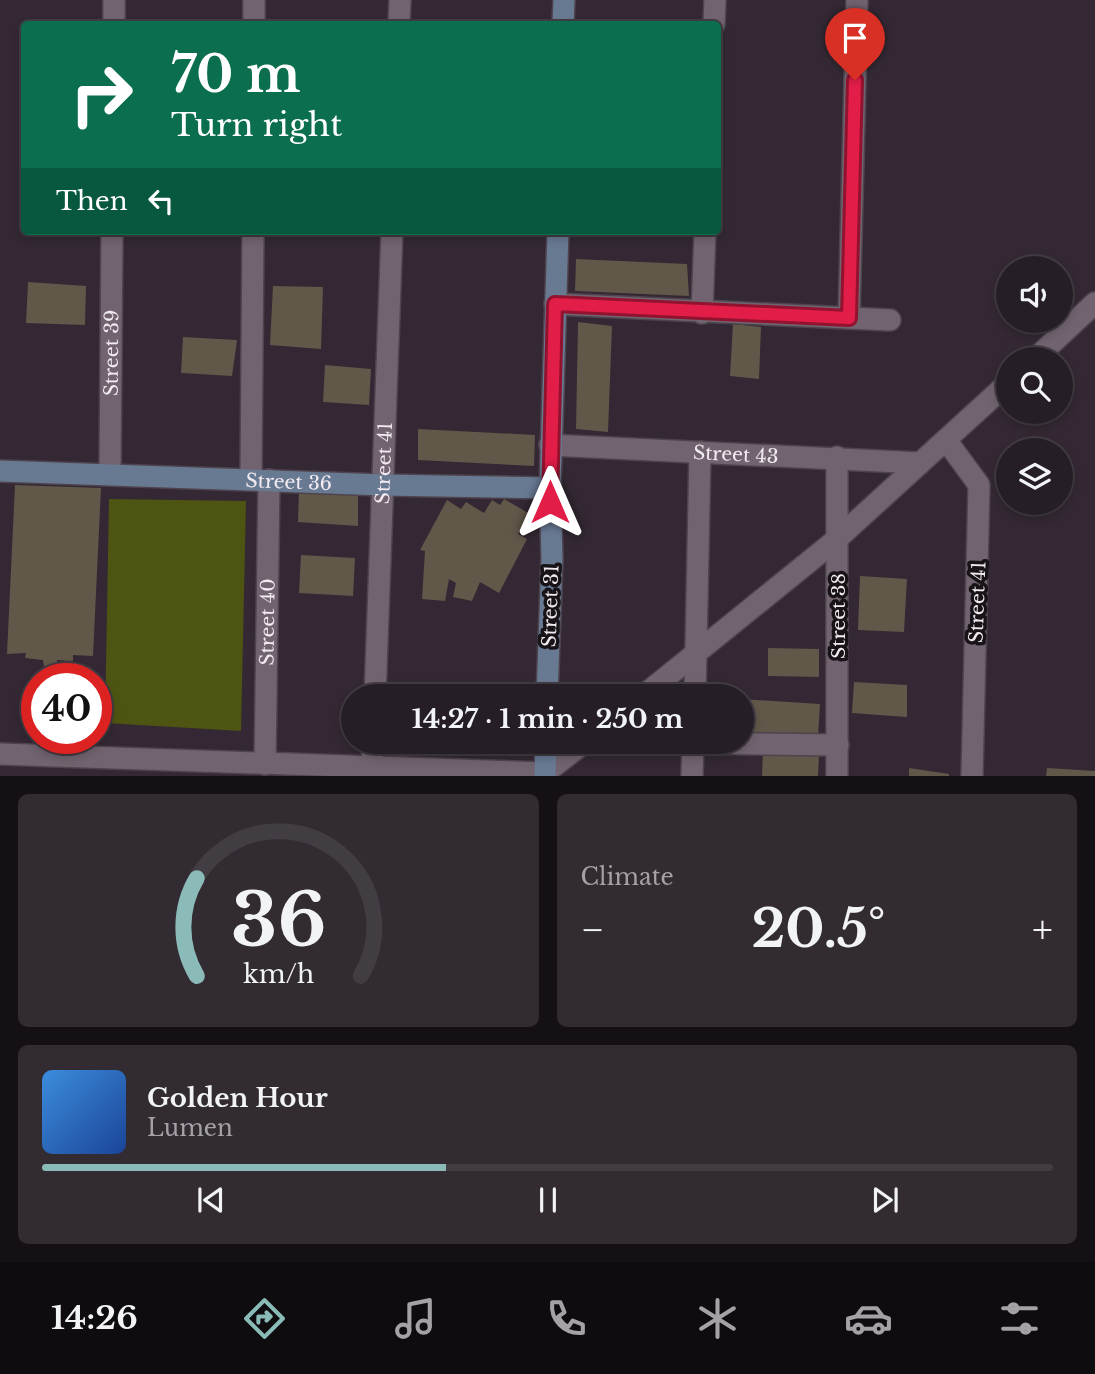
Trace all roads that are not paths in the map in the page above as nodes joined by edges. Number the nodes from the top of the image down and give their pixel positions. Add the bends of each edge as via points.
1 (114, 0) edge
2 (254, 0) edge
3 (400, 0) edge
4 (564, 0) edge
5 (715, 0) edge
6 (857, 0) edge
7 (114, 21) edge
8 (254, 21) edge
9 (399, 21) edge
10 (563, 21) edge
11 (714, 21) edge
12 (112, 235) edge
13 (253, 235) edge
14 (392, 235) edge
15 (558, 235) edge
16 (705, 235) edge
17 (1095, 303) edge
18 (555, 304) junction
19 (702, 313) junction
20 (849, 318) junction
21 (890, 320) dead end
22 (1048, 347) edge
23 (996, 394) edge
24 (946, 440) junction
25 (550, 445) junction
26 (700, 452) junction
27 (837, 457) junction
28 (920, 463) junction
29 (0, 471) edge
30 (110, 474) junction
31 (260, 480) junction
32 (383, 485) junction
33 (550, 488) junction
34 (837, 539) junction
35 (696, 655) junction
36 (375, 684) edge
37 (547, 684) edge
38 (659, 684) edge
39 (695, 684) edge
40 (754, 743) edge
41 (838, 745) junction
42 (0, 754) edge
43 (373, 754) edge
44 (546, 754) edge
45 (570, 754) edge
46 (692, 754) edge
47 (265, 764) junction
48 (372, 769) junction
49 (404, 773) edge
50 (545, 774) edge
51 (691, 775) edge
52 (837, 775) edge
53 (972, 775) edge

1 - 7 street
2 - 8 street
3 - 9 street
4 - 10 street
5 - 11 street
6 - 20 street
12 - 30 street, Street 39
13 - 31 street, Street 40
14 - 32 street, Street 41
15 - 18 street
16 - 19 street
17 - 22 street
18 - 19 street
18 - 25 street
19 - 20 street
20 - 21 street
23 - 24 street
24 - 28 street
24 - 53 street, Street 41 via 979,485
25 - 26 street, Street 43
25 - 33 street
26 - 27 street, Street 43
26 - 35 street
27 - 28 street, Street 43
27 - 34 street, Street 38
28 - 34 street
29 - 30 street, Street 36
30 - 31 street, Street 36
31 - 32 street, Street 36
31 - 47 street, Street 40
32 - 33 street, Street 36
32 - 36 street, Street 41
33 - 37 street, Street 31
34 - 35 street
34 - 41 street, Street 38
35 - 38 street
35 - 39 street
40 - 41 street
41 - 52 street, Street 38
42 - 47 street
43 - 48 street
44 - 50 street
45 - 50 street
46 - 51 street
47 - 48 street
48 - 49 street
49 - 50 street

